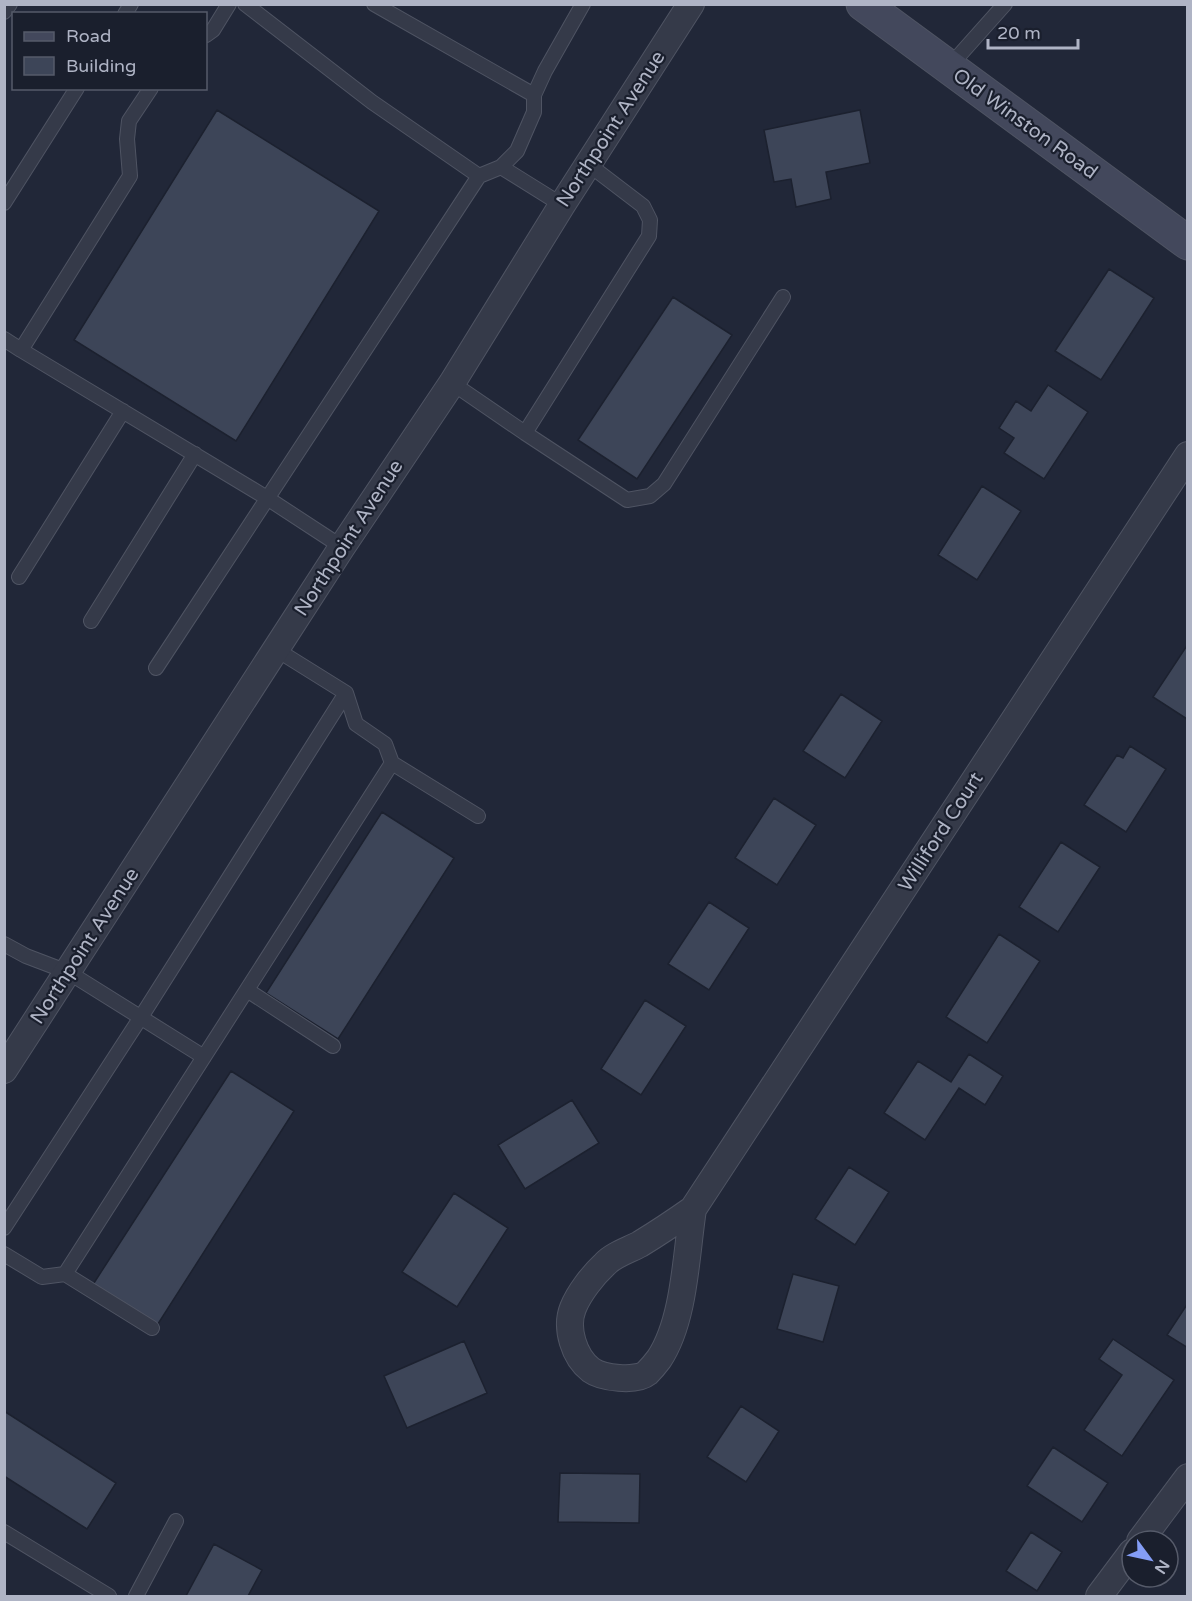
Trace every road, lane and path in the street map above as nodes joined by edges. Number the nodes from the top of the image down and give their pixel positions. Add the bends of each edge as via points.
1 (10, 4) edge
2 (229, 4) edge
3 (245, 4) edge
4 (374, 4) edge
5 (583, 4) edge
6 (691, 4) edge
7 (863, 4) edge
8 (1005, 4) edge
9 (4, 12) edge
10 (207, 34) edge
11 (948, 68) junction
12 (76, 90) edge
13 (150, 90) edge
14 (534, 95) junction
15 (588, 164) junction
16 (501, 167) junction
17 (479, 176) junction
18 (4, 203) edge
19 (562, 204) junction
20 (1188, 243) edge
21 (783, 297) dead end
22 (4, 339) edge
23 (21, 350) junction
24 (452, 383) junction
25 (123, 411) junction
26 (525, 433) junction
27 (195, 454) junction
28 (1188, 455) edge
29 (267, 498) junction
30 (342, 547) junction
31 (19, 577) dead end
32 (91, 621) dead end
33 (277, 650) junction
34 (156, 668) dead end
35 (346, 693) junction
36 (392, 762) junction
37 (478, 816) dead end
38 (4, 944) edge
39 (68, 972) junction
40 (247, 990) junction
41 (141, 1017) junction
42 (333, 1046) dead end
43 (204, 1057) junction
44 (4, 1070) edge
45 (693, 1209) junction
46 (4, 1228) edge
47 (4, 1254) edge
48 (64, 1274) junction
49 (152, 1328) dead end
50 (1186, 1481) edge
51 (176, 1521) dead end
52 (1149, 1529) edge
53 (4, 1532) edge
54 (1120, 1568) edge
55 (110, 1596) edge
56 (136, 1596) edge
57 (1099, 1596) edge

1 - 9 lane
2 - 10 lane
3 - 17 lane via 372,102
4 - 14 lane
5 - 14 lane
6 - 15 street, Northpoint Avenue
7 - 11 street, Old Winston Road
8 - 11 lane
11 - 20 street, Old Winston Road
12 - 18 lane
13 - 23 lane via 129,122 130,176
14 - 16 lane via 534,112 517,152
15 - 19 street, Northpoint Avenue
15 - 26 lane via 643,206 650,220 649,236
16 - 17 lane
16 - 19 lane
17 - 29 lane
19 - 24 street, Northpoint Avenue
21 - 26 lane via 664,484 650,496 627,500
22 - 23 lane
23 - 25 lane
24 - 26 lane
24 - 30 street, Northpoint Avenue
25 - 27 lane
25 - 31 lane
27 - 29 lane
27 - 32 lane
28 - 45 street, Williford Court
29 - 30 lane
29 - 34 lane
30 - 33 street, Northpoint Avenue
33 - 35 lane
33 - 39 street, Northpoint Avenue
35 - 36 lane via 356,724 385,744
35 - 41 lane
36 - 37 lane
36 - 40 lane
38 - 39 lane
39 - 41 lane
39 - 44 street, Northpoint Avenue
40 - 42 lane
40 - 43 lane
41 - 43 lane
41 - 46 lane
43 - 48 lane
45 - 45 street, Williford Court via 683,1289 672,1334 660,1358 646,1374 626,1379 592,1371 581,1360 572,1341 572,1310 581,1294 606,1262
47 - 48 lane via 42,1277
48 - 49 lane
50 - 52 street
51 - 56 lane
53 - 55 lane
54 - 57 street

